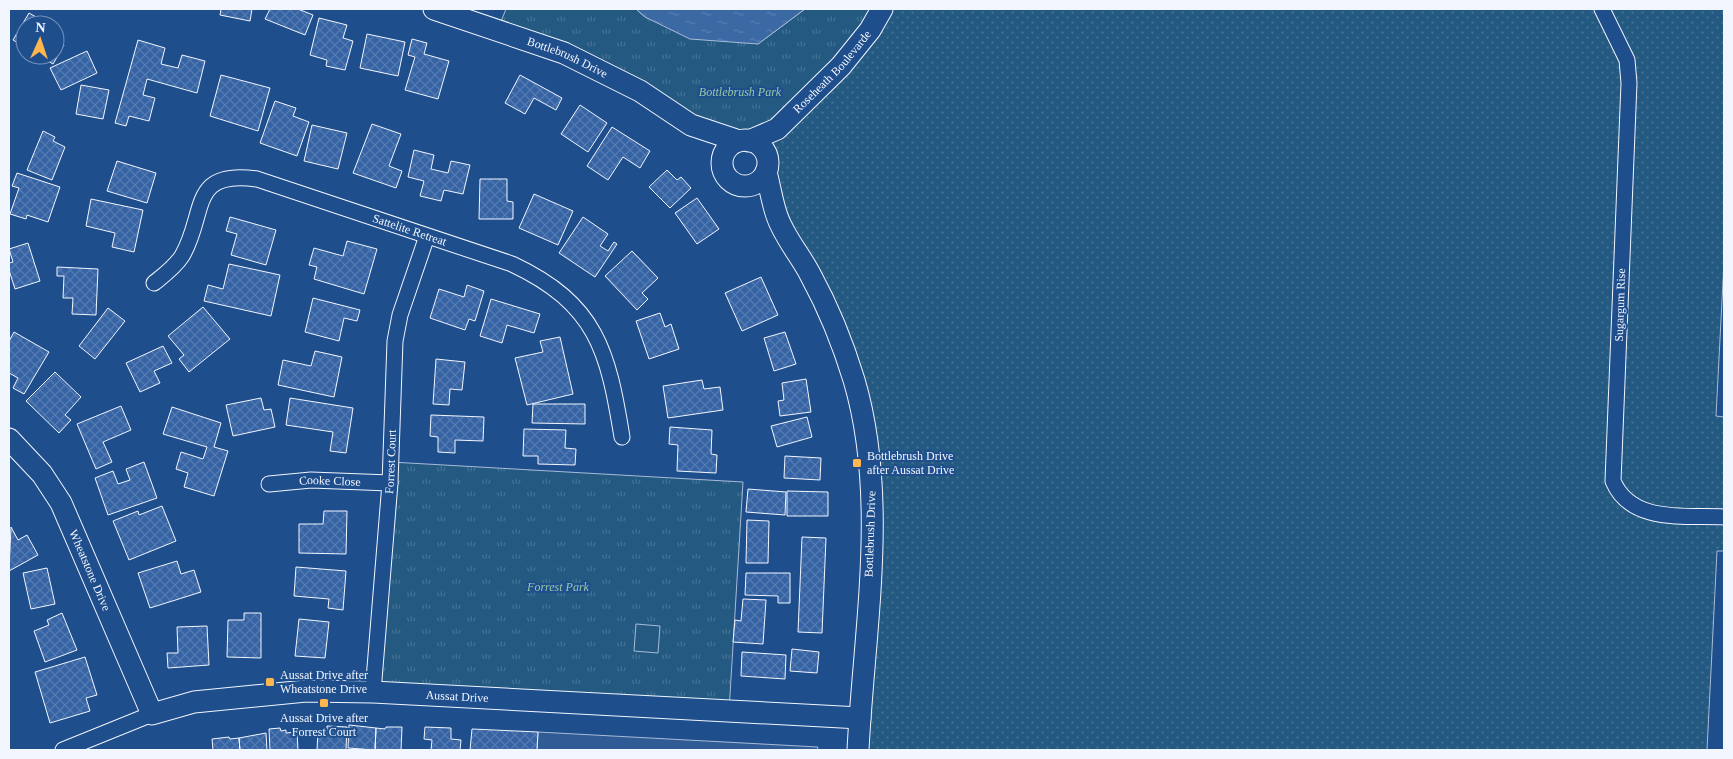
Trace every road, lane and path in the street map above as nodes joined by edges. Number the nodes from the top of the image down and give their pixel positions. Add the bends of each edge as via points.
1 (434, 9) edge
2 (882, 9) edge
3 (1602, 9) edge
4 (691, 125) junction
5 (777, 130) junction
6 (744, 141) junction
7 (722, 163) junction
8 (767, 165) junction
9 (738, 185) junction
10 (777, 218) junction
11 (427, 236) junction
12 (154, 283) dead end
13 (622, 436) dead end
14 (9, 439) edge
15 (390, 483) junction
16 (270, 484) dead end
17 (1724, 517) edge
18 (373, 692) junction
19 (152, 714) junction
20 (860, 718) junction
21 (63, 750) edge
22 (858, 750) edge

1 - 4 street, Bottlebrush Drive via 586,62 640,91
2 - 5 street, Roseheath Boulevarde via 842,66
3 - 17 street, Sugargum Rise via 1627,60 1630,83 1613,481 1619,494 1648,513
4 - 6 street, Bottlebrush Drive
4 - 7 street, Bottlebrush Drive
5 - 6 street, Roseheath Boulevarde
5 - 8 street, Roseheath Boulevarde
6 - 7 street via 725,152
6 - 8 street via 758,144
7 - 9 street via 727,177
8 - 9 street via 755,184
8 - 10 street, Bottlebrush Drive
9 - 10 street, Bottlebrush Drive
10 - 20 street, Bottlebrush Drive via 810,274 841,340 855,383 866,436 872,483 872,540
11 - 12 street, Sattelite Retreat via 257,179 225,178 208,187 183,254
11 - 13 street, Sattelite Retreat via 512,264 535,275 574,306 596,336 607,360
11 - 15 street, Forrest Court via 394,341
14 - 19 street, Wheatstone Drive via 42,474 61,503
15 - 16 street, Cooke Close via 311,480
15 - 18 street, Forrest Court
18 - 19 street, Aussat Drive via 306,691 194,702
18 - 20 street, Aussat Drive
19 - 21 street, Aussat Drive
20 - 22 street, Bottlebrush Drive

